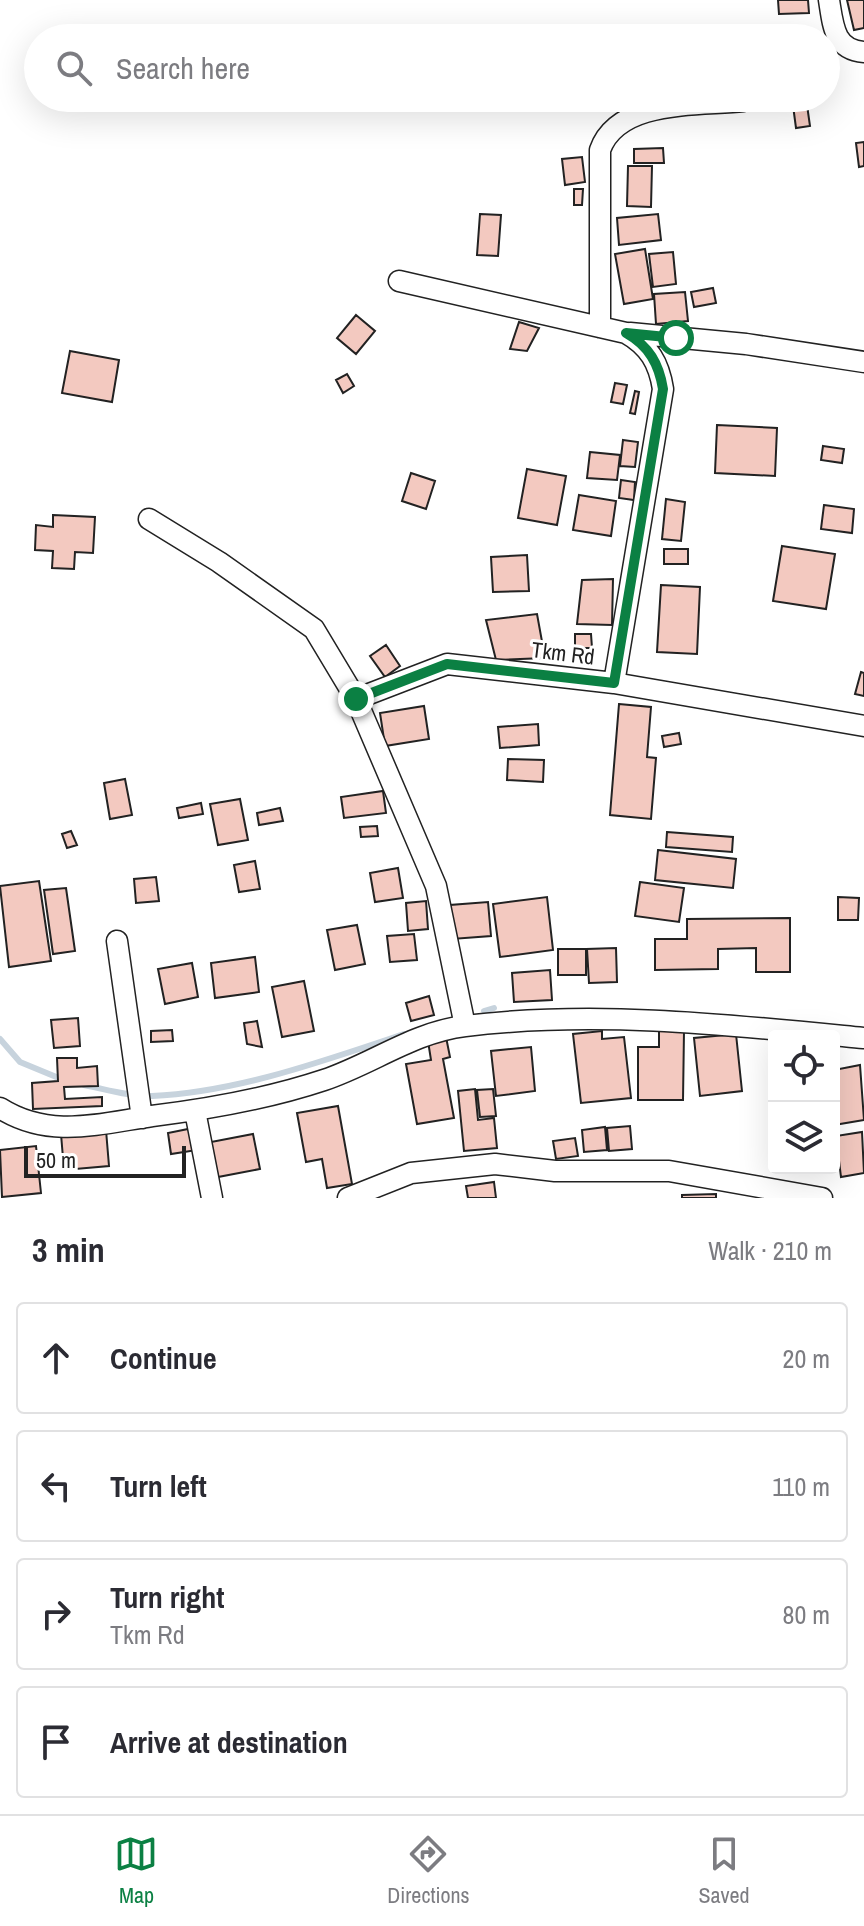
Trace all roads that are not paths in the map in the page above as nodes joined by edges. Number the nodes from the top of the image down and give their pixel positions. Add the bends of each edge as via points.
1 (829, 0) edge
2 (834, 24) edge
3 (840, 42) edge
4 (864, 52) edge
5 (648, 112) edge
6 (399, 281) dead end
7 (600, 327) junction
8 (626, 333) junction
9 (864, 362) edge
10 (149, 519) dead end
11 (614, 683) junction
12 (356, 699) junction
13 (864, 726) edge
14 (117, 941) dead end
15 (465, 1026) junction
16 (864, 1038) edge
17 (0, 1108) edge
18 (195, 1111) junction
19 (142, 1118) junction
20 (212, 1198) edge
21 (348, 1198) edge
22 (822, 1198) edge

1 - 2 street
3 - 4 street via 853,52
5 - 7 street via 618,123 606,133 600,150
6 - 7 street
7 - 8 street
8 - 9 street
8 - 11 street via 650,352 663,389
10 - 12 street via 314,629
11 - 12 street, Tkm Rd via 447,664
11 - 13 street, Tkm Rd
12 - 15 street via 436,886
14 - 19 street
15 - 16 street via 545,1019 673,1022
15 - 18 street via 423,1036 324,1080
17 - 19 street via 40,1127
18 - 19 street
18 - 20 street
21 - 22 street via 411,1173 495,1164 555,1171 669,1171

